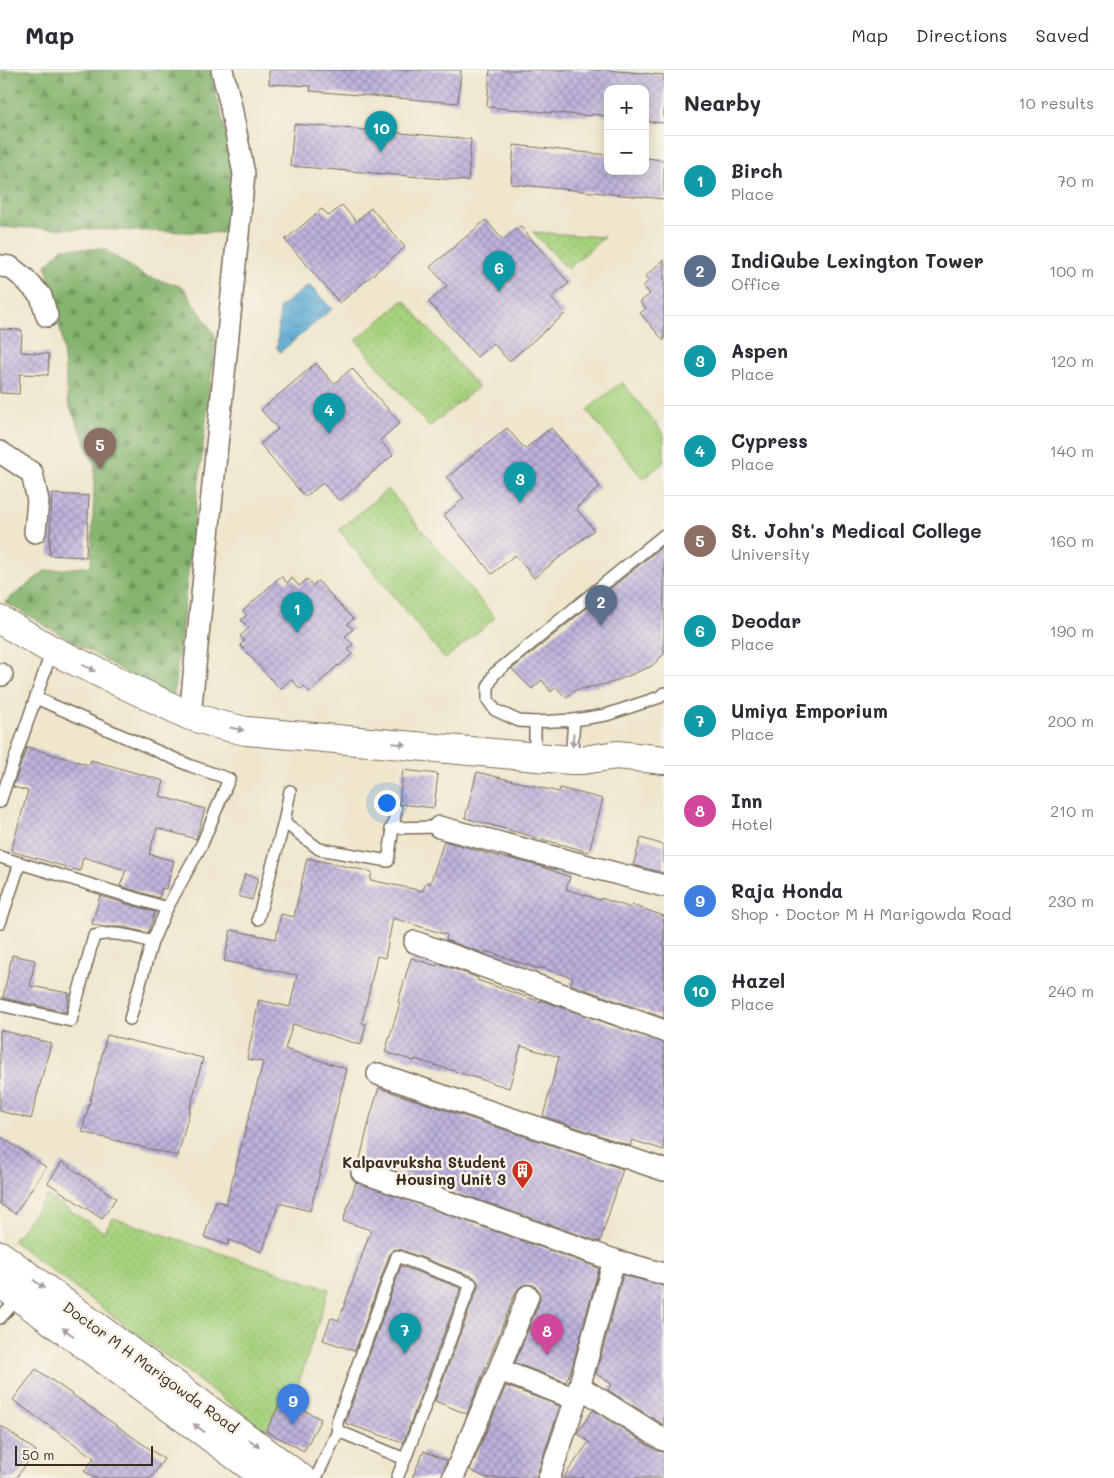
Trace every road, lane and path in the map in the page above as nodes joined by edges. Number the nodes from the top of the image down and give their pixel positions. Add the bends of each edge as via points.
1 (222, 70) edge
2 (0, 266) edge
3 (47, 316) dead end
4 (0, 452) edge
5 (35, 532) dead end
6 (664, 535) edge
7 (0, 620) edge
8 (52, 650) junction
9 (664, 692) edge
10 (36, 698) junction
11 (190, 716) junction
12 (574, 720) junction
13 (535, 722) junction
14 (535, 756) junction
15 (577, 760) junction
16 (664, 760) edge
17 (664, 775) edge
18 (290, 791) dead end
19 (0, 802) edge
20 (396, 808) dead end
21 (284, 822) junction
22 (439, 827) joint
23 (392, 828) junction
24 (0, 857) edge
25 (20, 863) junction
26 (664, 886) edge
27 (167, 908) junction
28 (258, 918) dead end
29 (0, 923) edge
30 (152, 942) junction
31 (415, 942) dead end
32 (0, 1005) edge
33 (130, 1019) dead end
34 (664, 1031) edge
35 (378, 1074) dead end
36 (664, 1170) edge
37 (362, 1172) dead end
38 (0, 1255) edge
39 (614, 1260) junction
40 (664, 1274) edge
41 (10, 1290) edge
42 (528, 1296) dead end
43 (0, 1318) edge
44 (499, 1370) junction
45 (578, 1393) junction
46 (338, 1431) junction
47 (664, 1440) edge
48 (404, 1459) junction
49 (266, 1478) edge
50 (301, 1478) edge
51 (316, 1478) edge
52 (397, 1478) edge
53 (454, 1478) edge
54 (549, 1478) edge

1 - 11 street via 244,174
2 - 3 street via 10,267 41,296
4 - 5 street via 32,473 38,501
6 - 13 lane via 494,674 488,687 488,700 495,710 519,721
7 - 8 main road
8 - 10 lane
8 -> 11 main road
9 - 12 lane via 660,697 606,715
10 - 19 lane
10 - 27 lane via 191,766 229,779 202,844
11 -> 14 main road via 246,731
12 - 13 lane
12 -> 15 lane
13 - 14 lane
14 - 15 main road
15 - 16 main road via 617,755
15 - 17 main road via 614,771
18 - 21 lane
20 - 23 lane
21 - 23 lane via 319,849 388,861
21 - 28 lane
22 - 23 lane
22 - 26 street
24 - 25 lane
25 - 27 lane
25 - 29 lane
27 - 30 lane
30 - 32 lane via 105,932 94,936 72,1021
30 - 33 lane
31 - 34 street
35 - 36 street
37 - 39 street
38 -> 50 main road, Doctor M H Marigowda Road
39 - 40 street
39 - 45 street
41 - 43 lane
49 -> 41 main road, Doctor M H Marigowda Road
42 - 44 street
44 - 45 street
44 - 53 street
45 - 47 street
45 - 54 street
46 - 48 lane
46 - 48 lane via 337,1422 396,1256 471,1284
46 - 51 lane
48 - 52 lane

